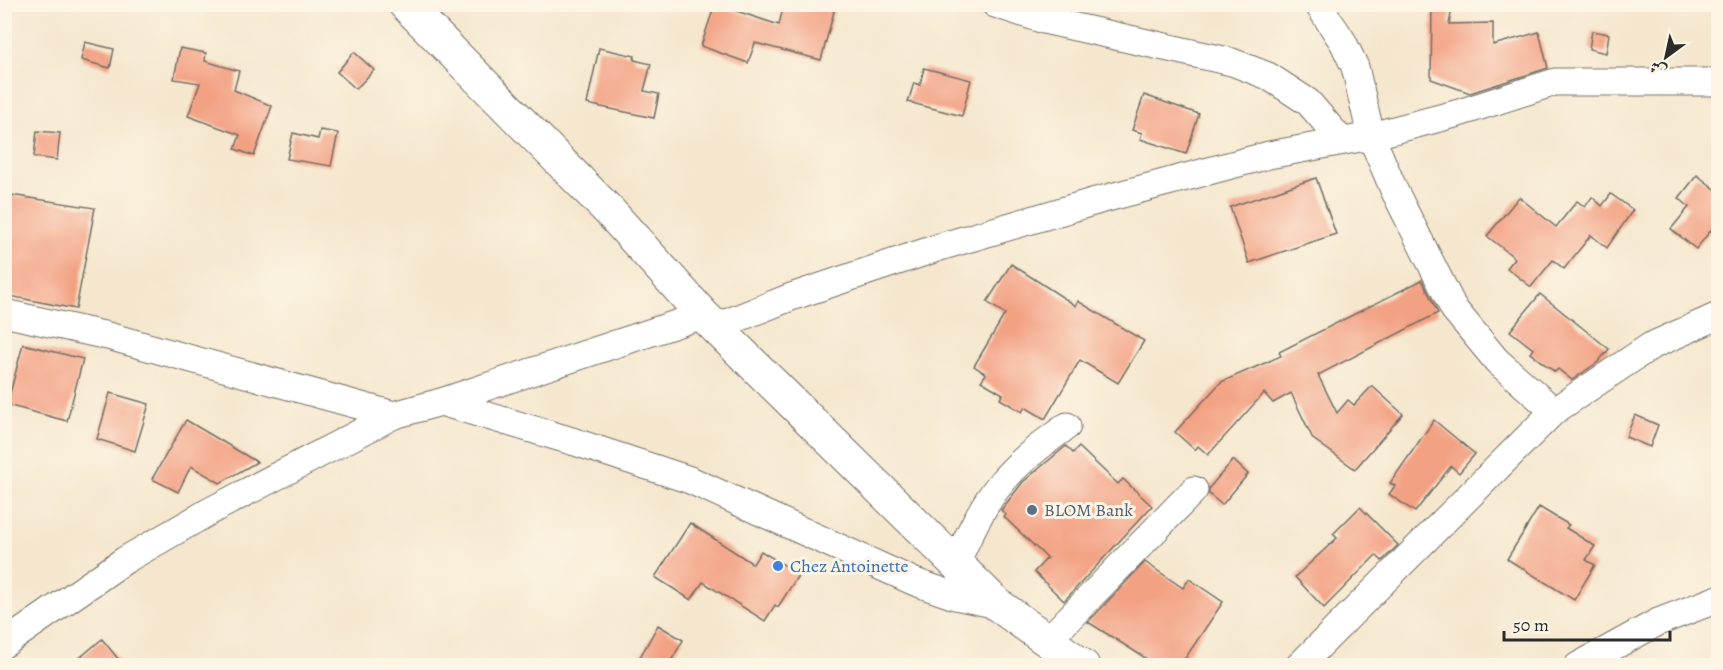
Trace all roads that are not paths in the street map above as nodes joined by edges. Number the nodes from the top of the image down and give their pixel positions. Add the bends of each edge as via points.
1 (405, 4) edge
2 (995, 4) edge
3 (1318, 4) edge
4 (1719, 82) edge
5 (1371, 136) junction
6 (1341, 141) junction
7 (4, 313) edge
8 (1719, 316) edge
9 (710, 321) junction
10 (441, 402) junction
11 (1554, 411) junction
12 (394, 415) junction
13 (1067, 426) dead end
14 (1194, 490) dead end
15 (956, 564) junction
16 (1719, 599) edge
17 (998, 605) junction
18 (4, 644) edge
19 (1065, 656) edge
20 (1299, 666) edge
21 (1578, 666) edge

1 - 9 main road via 611,213
2 - 6 street via 1044,20 1232,62 1268,76 1308,102
3 - 5 street via 1355,67
4 - 5 street via 1555,82
5 - 6 street
5 - 11 street via 1454,309 1497,361
6 - 9 street via 1269,155 1085,204
7 - 12 street via 108,336
8 - 11 street via 1651,346
9 - 10 street
9 - 15 main road
10 - 12 street
10 - 17 street via 690,480 915,582
11 - 20 street
12 - 18 street via 135,555
13 - 15 street via 1029,453 999,482 982,506
14 - 19 street
15 - 17 main road
16 - 21 street via 1658,622
17 - 19 main road

